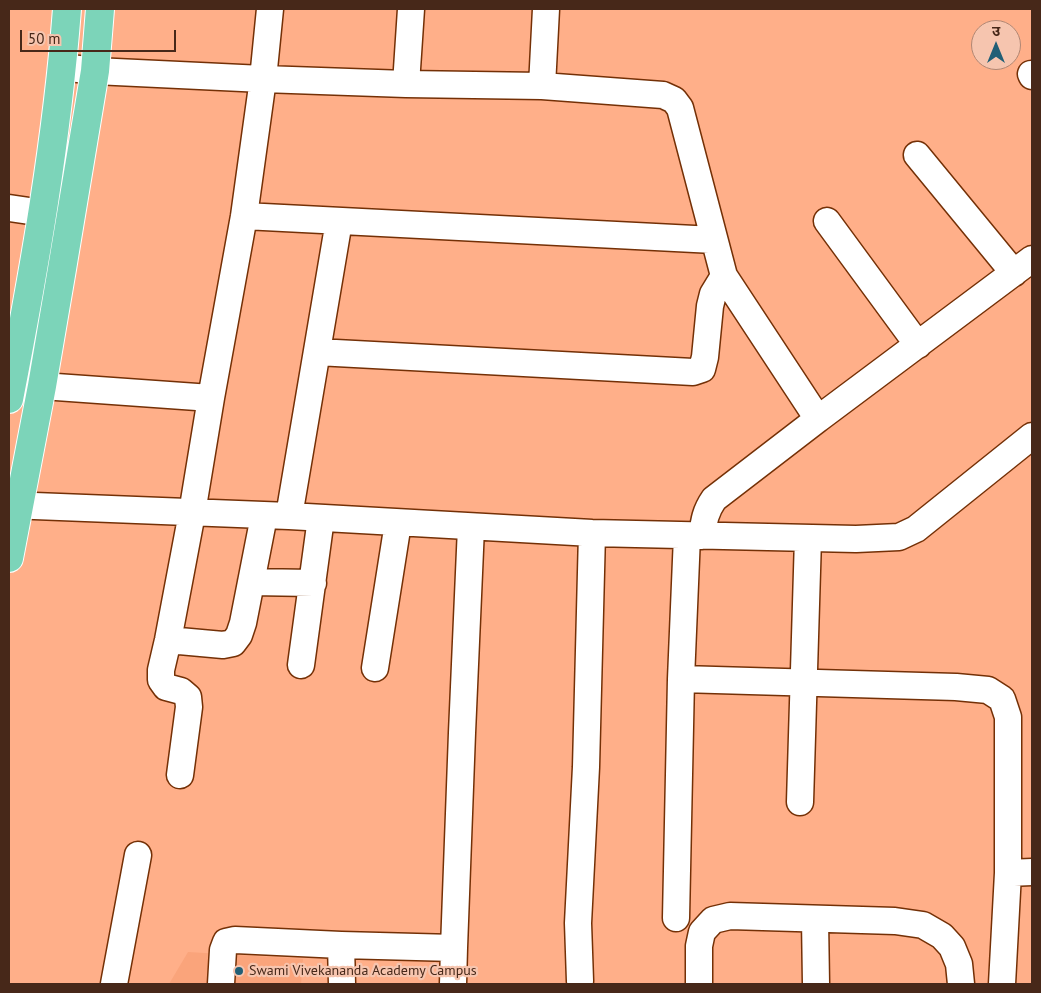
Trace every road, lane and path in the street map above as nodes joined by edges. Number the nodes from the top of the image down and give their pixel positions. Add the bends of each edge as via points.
1 (67, 9) edge
2 (100, 9) edge
3 (270, 9) edge
4 (411, 9) edge
5 (546, 9) edge
6 (62, 67) junction
7 (95, 71) junction
8 (263, 79) junction
9 (406, 84) junction
10 (542, 86) junction
11 (917, 155) dead end
12 (9, 208) edge
13 (43, 213) junction
14 (244, 216) junction
15 (339, 221) junction
16 (827, 221) dead end
17 (714, 240) junction
18 (1023, 266) edge
19 (724, 276) junction
20 (918, 344) junction
21 (317, 352) junction
22 (42, 386) junction
23 (210, 398) junction
24 (9, 399) edge
25 (818, 419) junction
26 (1032, 436) edge
27 (14, 506) edge
28 (192, 513) junction
29 (277, 516) junction
30 (322, 518) junction
31 (398, 523) junction
32 (471, 528) junction
33 (592, 533) junction
34 (694, 536) junction
35 (808, 538) junction
36 (9, 558) edge
37 (251, 582) junction
38 (313, 583) junction
39 (168, 640) junction
40 (301, 665) dead end
41 (375, 668) dead end
42 (681, 679) junction
43 (803, 682) junction
44 (180, 775) dead end
45 (800, 802) dead end
46 (138, 855) dead end
47 (1020, 873) edge
48 (676, 918) dead end
49 (815, 919) junction
50 (341, 945) junction
51 (454, 948) junction
52 (580, 981) dead end
53 (114, 984) edge
54 (221, 984) edge
55 (342, 984) edge
56 (453, 984) edge
57 (699, 984) edge
58 (816, 984) edge
59 (961, 984) edge
60 (1002, 984) edge

1 - 6 main road
2 - 7 main road
3 - 8 street
4 - 9 street
5 - 10 street
6 - 7 street
6 - 13 main road
7 - 8 street
7 - 22 main road
8 - 9 street
8 - 14 street
9 - 10 street
10 - 17 street via 663,95 674,100 680,108
11 - 18 street
12 - 13 street
13 - 24 main road
14 - 15 street
14 - 23 street
15 - 17 street
15 - 21 street
16 - 20 street
17 - 19 street
18 - 20 street
19 - 21 street via 711,300 702,370 693,372
19 - 25 street
20 - 25 street
21 - 29 street
22 - 23 street
22 - 27 main road
23 - 28 street
25 - 34 street via 714,499
26 - 35 street via 916,529 899,537
27 - 28 street
27 - 36 main road
28 - 29 street
28 - 39 street
29 - 30 street
29 - 37 street
30 - 31 street
30 - 38 street
31 - 32 street
31 - 41 street
32 - 33 street
32 - 51 street
33 - 34 street
33 - 52 street via 578,922
34 - 35 street
34 - 42 street
35 - 43 street
37 - 38 street
37 - 39 street via 243,623 233,643
38 - 40 street
39 - 44 street via 160,680 166,687 181,691 188,697 189,707
42 - 43 street
42 - 48 street
43 - 45 street
43 - 47 street via 956,687 988,690 1002,699 1008,717
46 - 53 street
47 - 60 street
49 - 57 street via 730,916 713,920 702,932
49 - 58 street
49 - 59 street via 923,925 942,936 952,948 959,964
50 - 51 street
50 - 54 street via 226,942
50 - 55 street
51 - 56 street

